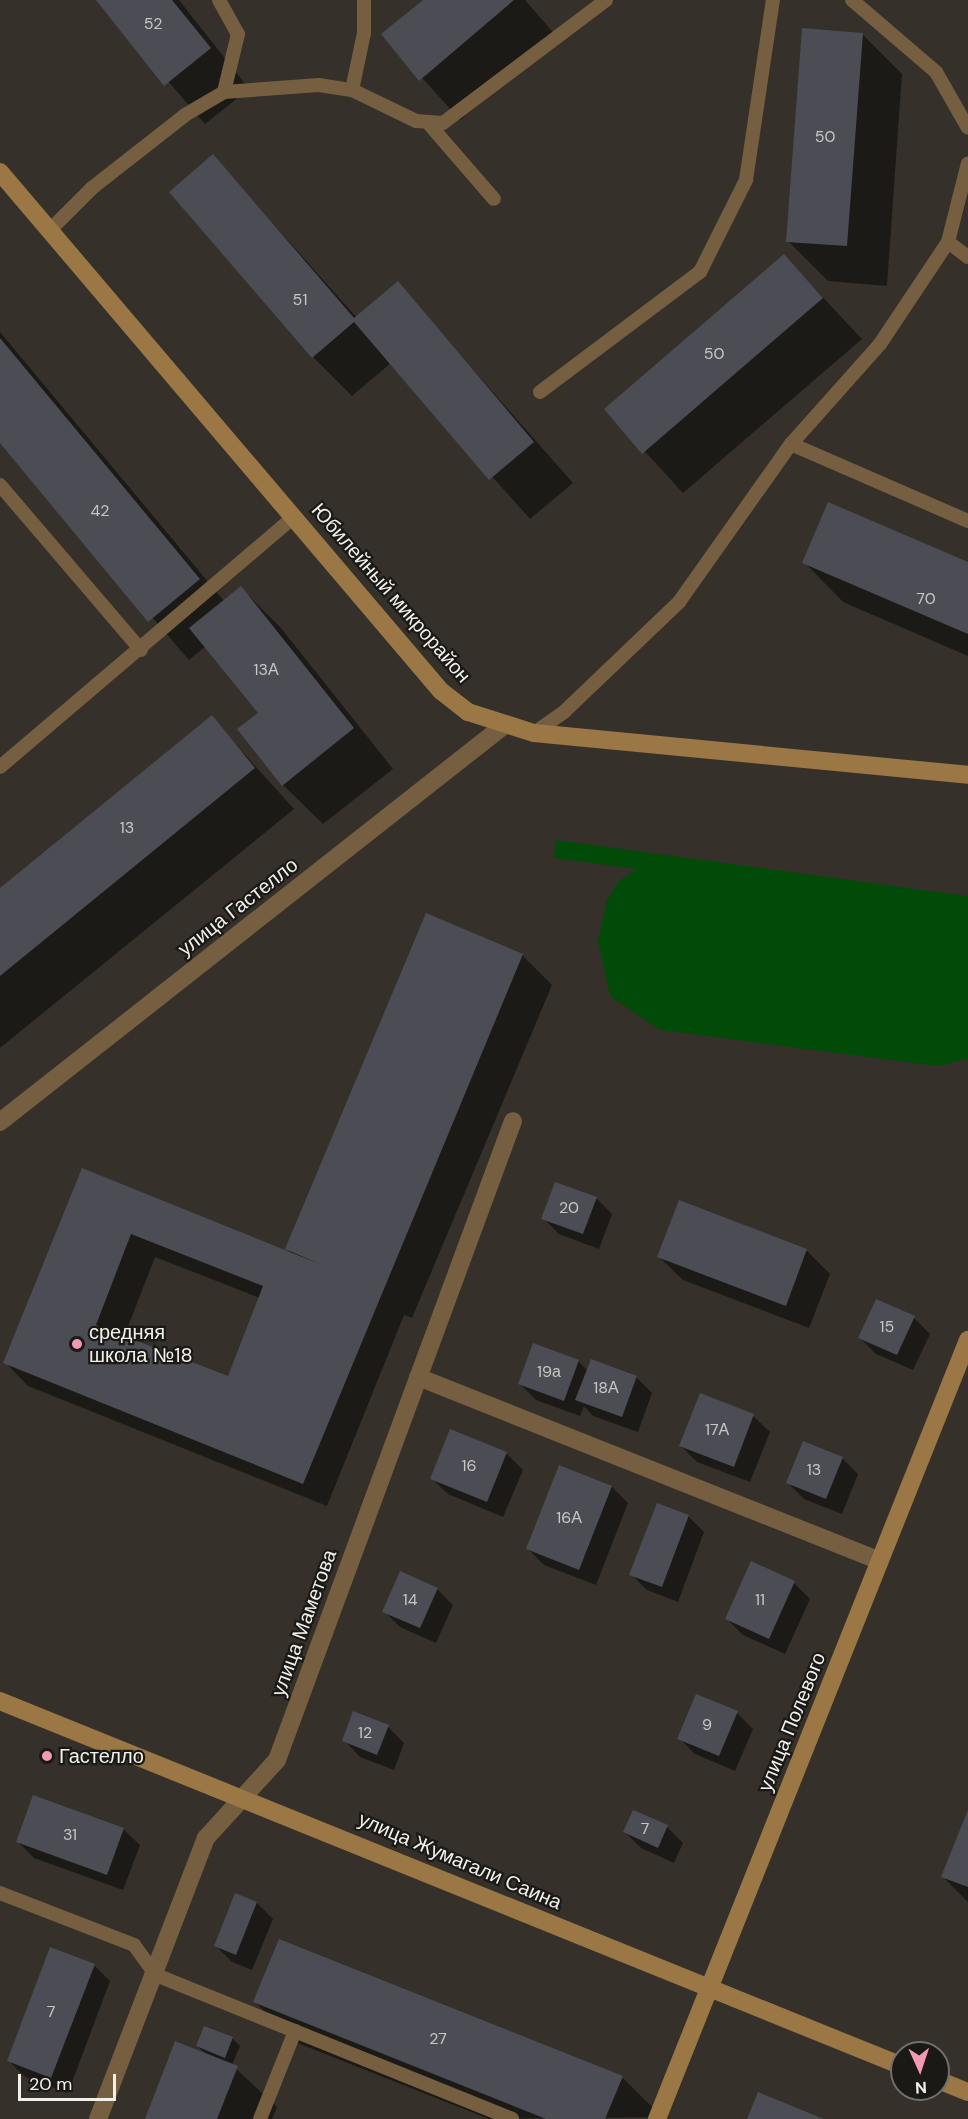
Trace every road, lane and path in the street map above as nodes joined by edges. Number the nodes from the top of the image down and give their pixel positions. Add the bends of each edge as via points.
1 (219, 0) edge
2 (364, 0) edge
3 (606, 0) edge
4 (773, 0) edge
5 (852, 0) edge
6 (352, 90) junction
7 (224, 92) junction
8 (429, 124) junction
9 (968, 128) edge
10 (968, 163) edge
11 (0, 171) edge
12 (494, 199) dead end
13 (52, 228) junction
14 (948, 242) junction
15 (968, 257) edge
16 (540, 392) dead end
17 (791, 444) junction
18 (0, 485) edge
19 (295, 516) junction
20 (968, 522) edge
21 (141, 650) junction
22 (502, 727) junction
23 (534, 733) junction
24 (0, 767) edge
25 (968, 775) edge
26 (513, 1121) dead end
27 (0, 1122) edge
28 (968, 1340) edge
29 (418, 1377) junction
30 (880, 1560) junction
31 (0, 1701) edge
32 (244, 1796) junction
33 (0, 1893) edge
34 (156, 1976) junction
35 (710, 1989) junction
36 (294, 2031) junction
37 (890, 2061) edge
38 (950, 2085) edge
39 (968, 2092) edge
40 (98, 2119) edge
41 (260, 2119) edge
42 (512, 2119) edge
43 (657, 2119) edge

1 - 7 lane via 238,34
2 - 6 lane via 364,33
3 - 8 lane via 456,117
4 - 16 lane via 746,180 700,272
5 - 9 lane via 936,72
6 - 7 lane via 290,84
6 - 8 lane
7 - 13 lane via 185,115 92,188
8 - 12 lane
10 - 14 lane
11 - 13 street, Юбилейный микрорайон
13 - 19 street, Юбилейный микрорайон
14 - 15 lane
14 - 17 lane via 880,344
17 - 20 lane
17 - 23 lane via 679,602 565,711
18 - 21 lane
19 - 21 lane
19 - 22 street, Юбилейный микрорайон via 441,691 468,712
21 - 24 lane
22 - 23 street, Юбилейный микрорайон
22 - 27 street, улица Гастелло
23 - 25 street, Юбилейный микрорайон
26 - 29 street, улица Маметова
28 - 30 street, улица Полевого
29 - 30 street
29 - 32 street, улица Маметова via 277,1760
30 - 35 street, улица Полевого
31 - 32 street, улица Жумагали Саина
32 - 34 street, улица Маметова via 206,1838
32 - 35 street, улица Жумагали Саина
33 - 34 lane via 134,1945
34 - 36 lane
34 - 40 street, улица Маметова
35 - 37 street, улица Жумагали Саина
35 - 43 street, улица Полевого
36 - 41 lane
36 - 42 lane
38 - 39 street

